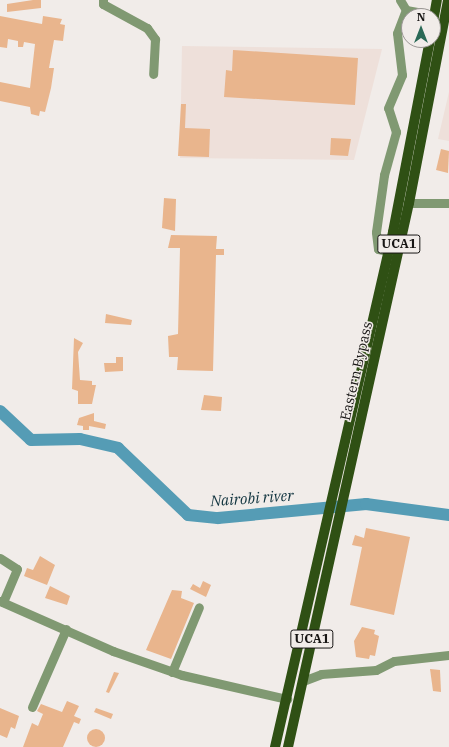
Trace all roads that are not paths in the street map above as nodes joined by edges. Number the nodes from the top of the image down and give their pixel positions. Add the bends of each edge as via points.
1 (103, 0) edge
2 (448, 0) edge
3 (401, 23) edge
4 (428, 48) edge
5 (153, 74) dead end
6 (409, 203) junction
7 (449, 204) edge
8 (388, 251) junction
9 (340, 486) junction
10 (0, 558) edge
11 (1, 602) edge
12 (199, 607) dead end
13 (66, 629) junction
14 (449, 655) edge
15 (172, 672) junction
16 (303, 681) junction
17 (287, 699) junction
18 (32, 707) dead end
19 (276, 747) edge
20 (288, 747) edge

1 - 5 street via 103,4 147,28 155,40
2 - 6 main road, Eastern Bypass / UCA1
3 - 8 street via 397,33 402,75 388,108 396,132 384,175 376,232 378,249
4 - 8 main road, Eastern Bypass / UCA1
6 - 7 street
6 - 9 main road, Eastern Bypass / UCA1
8 - 9 main road, Eastern Bypass / UCA1
9 - 16 main road, Eastern Bypass / UCA1 via 336,531
9 - 17 main road, Eastern Bypass / UCA1 via 324,535
10 - 11 street via 17,569
11 - 13 street
12 - 15 street
13 - 15 street
13 - 18 street
14 - 16 street via 394,661 376,670 321,674
15 - 17 street
16 - 20 main road, Eastern Bypass / UCA1
17 - 19 main road, Eastern Bypass / UCA1

